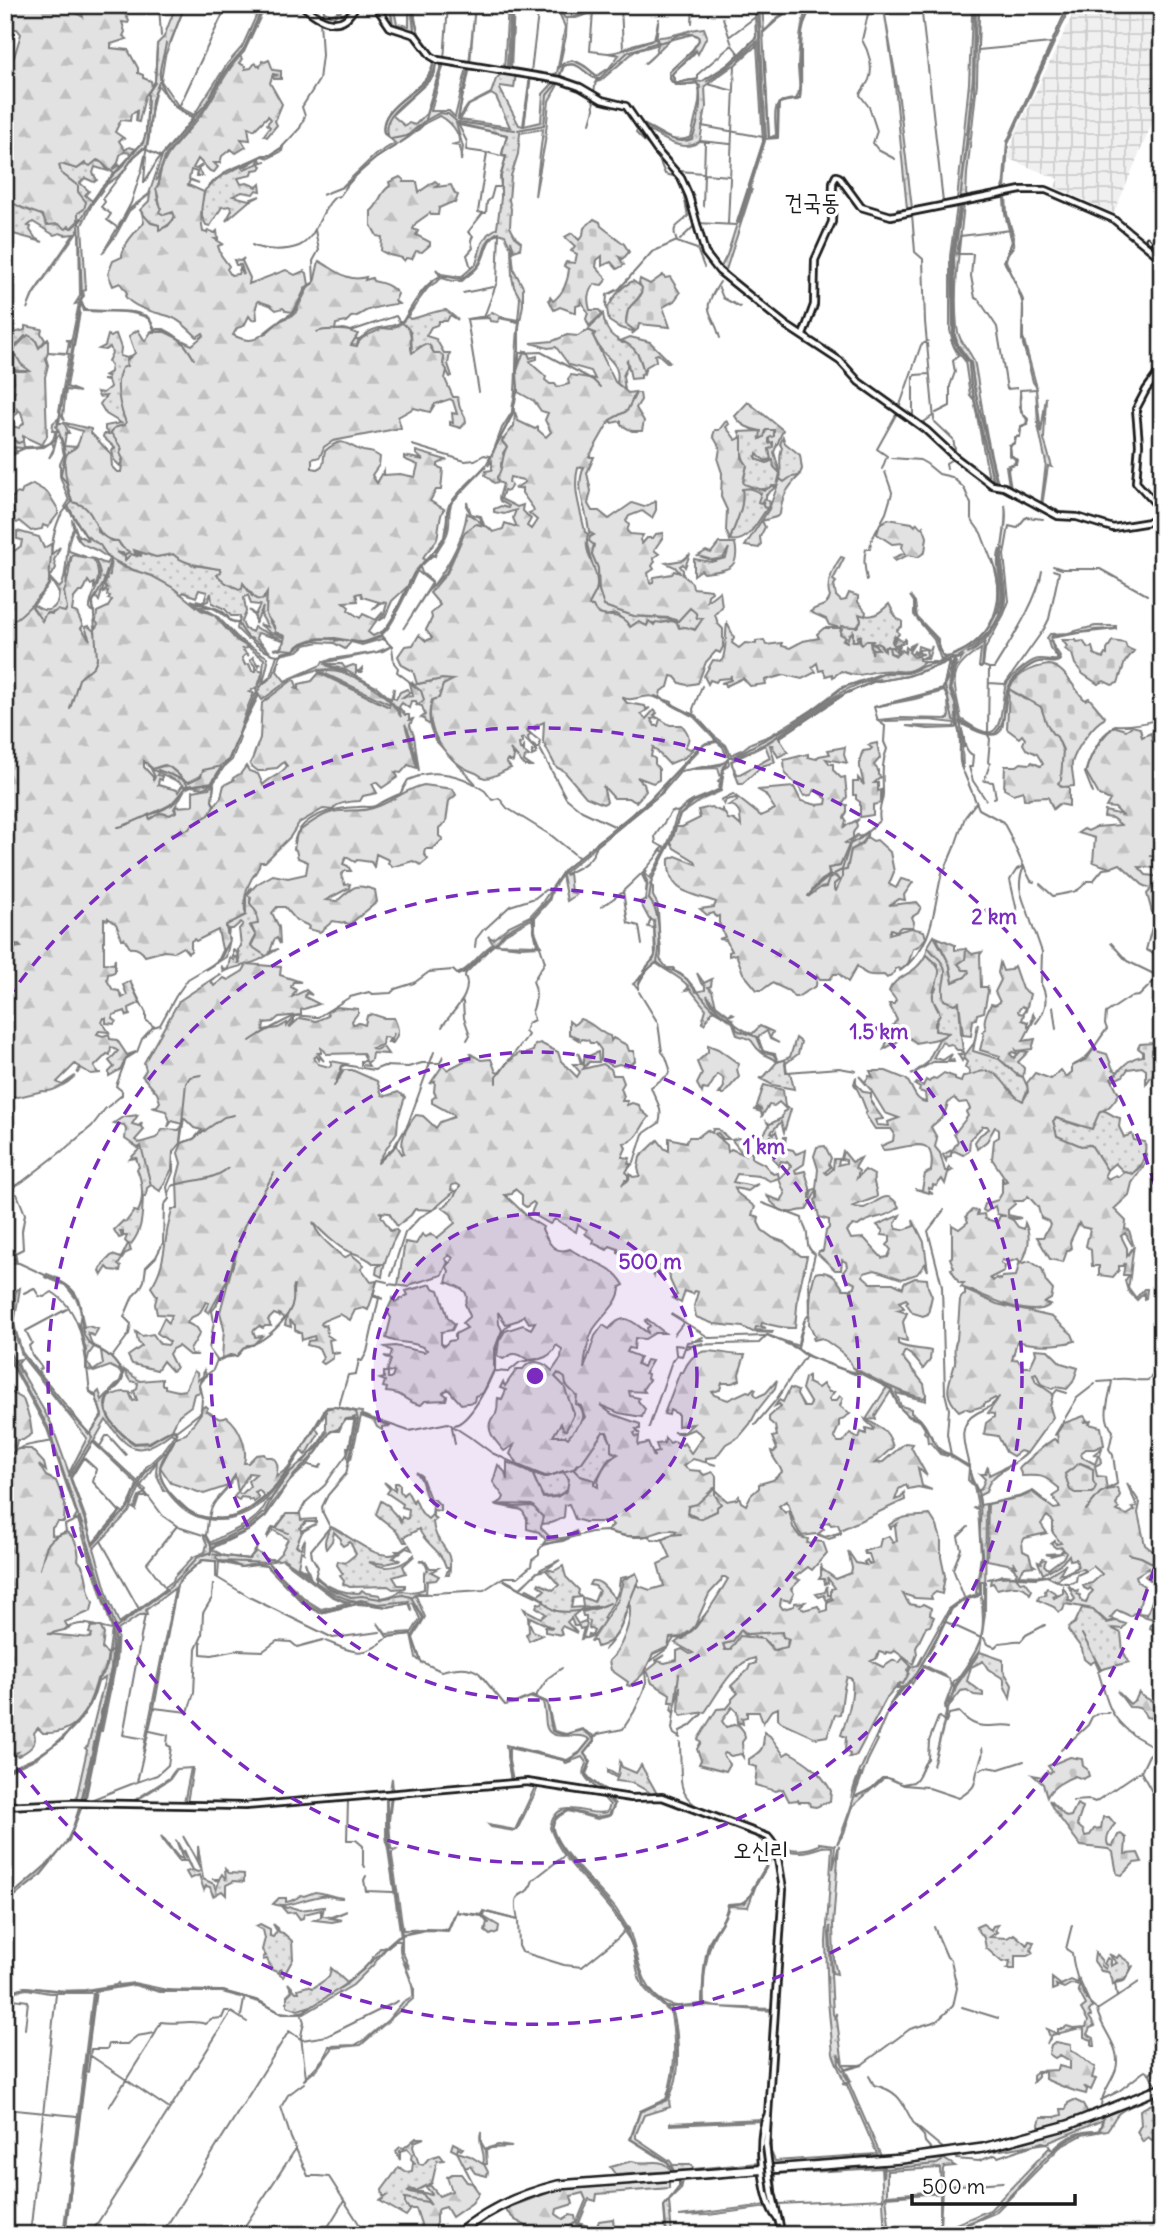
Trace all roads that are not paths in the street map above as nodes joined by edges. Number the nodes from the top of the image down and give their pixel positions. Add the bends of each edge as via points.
1 (302, 5) edge
2 (357, 5) edge
3 (374, 5) edge
4 (1162, 259) edge
5 (803, 335) junction
6 (1162, 369) edge
7 (1162, 511) edge
8 (1162, 520) edge
9 (5, 1806) edge
10 (1162, 2088) edge
11 (768, 2113) junction
12 (763, 2169) junction
13 (776, 2217) junction
14 (457, 2235) edge
15 (782, 2235) edge

1 - 2 street via 315,18 339,22
3 - 5 street via 390,27 415,35 438,60 560,80 626,106 685,185 707,258
4 - 5 street via 1113,219 1046,190 1021,190 891,216 861,207 836,176 832,222 815,260 814,305
5 - 8 street via 996,485 1058,516 1110,527
6 - 7 street via 1136,409 1136,479
9 - 11 street via 245,1807 527,1782 631,1798 662,1797 768,1837 776,1847 783,1889
10 - 12 highway via 1068,2124 983,2148
11 - 12 street via 762,2128
11 - 13 street, bridge via 766,2146
12 - 13 street
12 - 14 highway via 558,2185 506,2203
13 - 15 street

